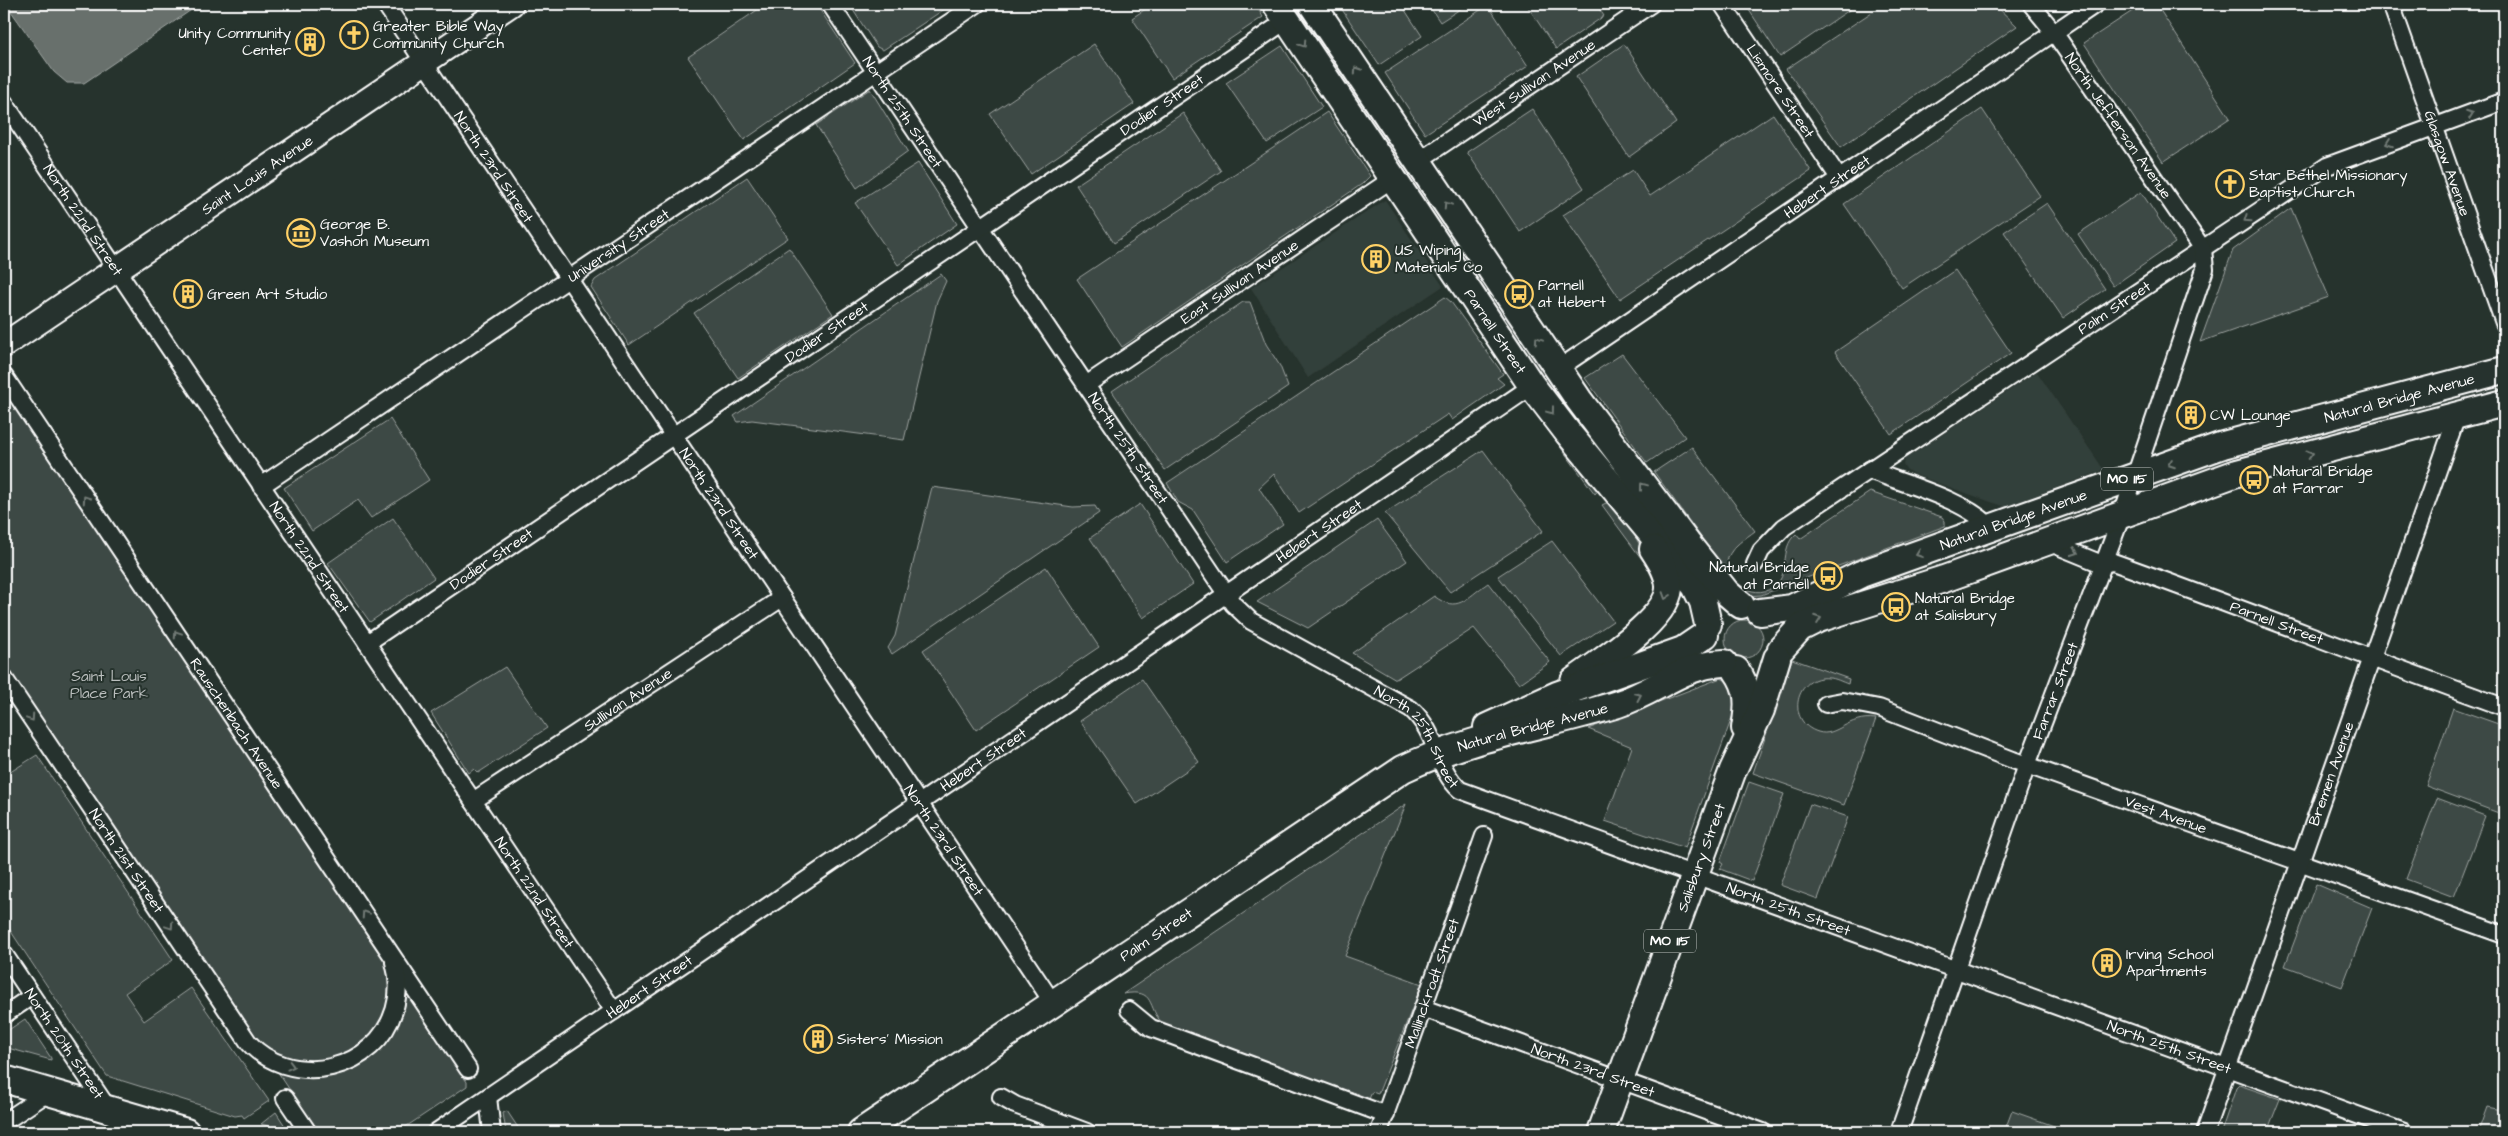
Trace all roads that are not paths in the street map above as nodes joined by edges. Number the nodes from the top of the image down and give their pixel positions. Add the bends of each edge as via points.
1 (385, 4) edge
2 (511, 4) edge
3 (830, 4) edge
4 (977, 4) edge
5 (1312, 4) edge
6 (1651, 4) edge
7 (1722, 4) edge
8 (2031, 4) edge
9 (2096, 4) edge
10 (2391, 4) edge
11 (1282, 12) edge
12 (2053, 31) junction
13 (423, 63) junction
14 (876, 72) junction
15 (2504, 101) edge
16 (4, 102) edge
17 (2435, 126) junction
18 (1418, 161) junction
19 (1839, 178) junction
20 (1392, 179) junction
21 (980, 228) junction
22 (2203, 249) junction
23 (116, 269) junction
24 (568, 280) junction
25 (2504, 323) edge
26 (4, 345) edge
27 (1558, 369) junction
28 (2504, 370) edge
29 (4, 376) edge
30 (2504, 379) edge
31 (1086, 385) junction
32 (1532, 386) junction
33 (2504, 403) edge
34 (2457, 416) junction
35 (2310, 422) junction
36 (674, 437) junction
37 (2355, 442) junction
38 (1869, 470) junction
39 (2135, 477) junction
40 (262, 486) junction
41 (1627, 506) junction
42 (2122, 515) junction
43 (1991, 528) junction
44 (2048, 542) junction
45 (1755, 564) dead end
46 (2102, 564) junction
47 (1944, 580) junction
48 (1226, 594) junction
49 (782, 598) junction
50 (1750, 609) junction
51 (1707, 629) junction
52 (367, 643) junction
53 (1779, 654) junction
54 (2372, 660) junction
55 (1730, 667) junction
56 (4, 678) edge
57 (1557, 695) junction
58 (1826, 704) dead end
59 (2504, 707) edge
60 (1448, 749) junction
61 (1741, 751) junction
62 (2027, 765) junction
63 (473, 801) junction
64 (919, 803) junction
65 (1484, 836) dead end
66 (2302, 862) junction
67 (1694, 875) junction
68 (2504, 936) edge
69 (4, 954) edge
70 (392, 955) junction
71 (1956, 969) junction
72 (32, 996) junction
73 (1053, 1003) junction
74 (1423, 1008) junction
75 (1128, 1010) dead end
76 (614, 1011) junction
77 (4, 1016) edge
78 (468, 1069) dead end
79 (2228, 1069) junction
80 (4, 1079) edge
81 (1620, 1081) junction
82 (49, 1092) junction
83 (488, 1097) junction
84 (1001, 1097) dead end
85 (285, 1098) dead end
86 (108, 1109) junction
87 (1386, 1115) junction
88 (4, 1122) edge
89 (124, 1132) edge
90 (186, 1132) edge
91 (308, 1132) edge
92 (436, 1132) edge
93 (492, 1132) edge
94 (861, 1132) edge
95 (1087, 1132) edge
96 (1379, 1132) edge
97 (1601, 1132) edge
98 (1763, 1132) edge
99 (1899, 1132) edge
100 (2205, 1132) edge
101 (2404, 1132) edge

1 - 13 street, North 23rd Street
2 - 13 street, Saint Louis Avenue
3 - 14 street, North 25th Street
4 - 14 street, University Street
18 -> 5 main road, Parnell Street
6 - 18 street, West Sullivan Avenue
7 - 19 street, Lismore Street
8 - 12 street, North Jefferson Avenue
9 - 12 street, Hebert Street
10 - 17 street, Glasgow Avenue
11 -> 20 main road, Parnell Street
11 - 21 street, Dodier Street
12 - 19 street, Hebert Street
12 - 22 street, North Jefferson Avenue
13 - 23 street, Saint Louis Avenue
13 - 24 street, North 23rd Street
14 - 21 street, North 25th Street
14 - 24 street, University Street
17 -> 15 street, Palm Street
16 - 23 street, North 22nd Street
17 -> 22 street, Palm Street via 2327,166
17 - 25 street, Glasgow Avenue
27 -> 18 main road, Parnell Street
19 - 27 street, Hebert Street
20 - 31 street, East Sullivan Avenue
20 - 32 main road, Parnell Street
21 - 31 street, North 25th Street
21 - 36 street, Dodier Street
22 - 38 street, Palm Street
22 - 39 street, Farrar Street via 2205,269
23 - 26 street, Saint Louis Avenue
23 - 40 street, North 22nd Street
24 - 36 street, North 23rd Street
24 - 40 street, University Street
50 -> 27 main road, Parnell Street via 1727,593 1667,518
28 - 35 main road, Natural Bridge Avenue / MO 115
70 -> 29 street, Rauschenbach Avenue
30 - 37 main road via 2492,390 2407,415
31 - 48 street, North 25th Street
32 -> 41 main road, Parnell Street
32 - 48 street, Hebert Street
33 - 34 main road, Natural Bridge Avenue / MO 115
34 - 37 main road, Natural Bridge Avenue / MO 115
34 - 54 street, Bremen Avenue
35 -> 39 main road, Natural Bridge Avenue / MO 115 via 2223,445
35 - 42 main road via 2188,476
36 - 49 street, North 23rd Street
36 - 52 street, Dodier Street
42 -> 37 main road, Natural Bridge Avenue / MO 115 via 2237,473
38 - 43 street via 1962,506
38 - 45 street, Palm Street via 1784,527 1761,551
39 - 42 street, Farrar Street
39 - 43 main road, Natural Bridge Avenue / MO 115
39 - 47 main road via 2070,517 1992,548
40 - 52 street, North 22nd Street
41 - 51 main road, Parnell Street via 1695,586 1703,602
41 -> 57 main road via 1665,570 1669,586 1666,599 1643,628
42 - 44 main road, Natural Bridge Avenue / MO 115
42 - 46 street, Farrar Street
43 -> 50 main road, Natural Bridge Avenue / MO 115 via 1852,578 1792,608
44 -> 46 street, Parnell Street
44 - 47 main road, Natural Bridge Avenue / MO 115
46 - 54 street, Parnell Street via 2113,562
46 - 62 street, Farrar Street
53 -> 47 main road, Natural Bridge Avenue / MO 115 via 1793,634 1807,623
48 - 60 street, North 25th Street via 1251,621 1411,709
48 - 64 street, Hebert Street
49 - 63 street, Sullivan Avenue
49 - 64 street, North 23rd Street
50 - 51 main road via 1733,606 1718,612
50 - 53 main road via 1776,627 1781,642
51 - 55 main road via 1712,650
51 - 57 main road, Natural Bridge Avenue via 1683,650
52 - 63 street, North 22nd Street
53 - 55 main road via 1760,671
53 - 61 main road, Salisbury Street / MO 115 via 1761,710
54 - 59 street, Parnell Street
54 - 66 street, Bremen Avenue
60 -> 55 main road, Natural Bridge Avenue via 1617,704 1644,694 1693,667
55 - 61 main road, Salisbury Street / MO 115 via 1745,684 1749,703
56 -> 70 street, North 21st Street via 249,1043 271,1060 303,1070 330,1068 352,1061 378,1040 389,1021 396,989
57 - 60 main road, Natural Bridge Avenue via 1485,727
58 - 62 street, Vest Avenue via 1842,701 1879,708
60 - 67 street, North 25th Street via 1453,784 1468,794
60 - 73 main road, Palm Street via 1388,778
61 - 67 main road, Salisbury Street / MO 115
62 - 66 street, Vest Avenue
62 - 71 street, Farrar Street
63 - 76 street, North 22nd Street
64 - 73 street, North 23rd Street
64 - 76 street, Hebert Street
65 - 74 street, Mallinckrodt Street
66 - 68 street, Vest Avenue
66 - 79 street, Bremen Avenue
67 - 71 street, North 25th Street
67 - 81 main road, Salisbury Street / MO 115
69 - 72 street, North 20th Street
70 - 78 street, Rauschenbach Avenue
71 - 79 street, North 25th Street
71 - 99 street, Farrar Street
72 - 77 street
72 - 86 street, North 20th Street
73 - 94 main road, Palm Street
74 - 81 street, North 23rd Street
74 - 87 street, Mallinckrodt Street
75 - 87 street via 1151,1028
76 - 83 street, Hebert Street
79 - 100 street, Bremen Avenue
79 - 101 street, North 25th Street
80 - 82 main road
81 - 97 main road, Salisbury Street / MO 115
81 - 98 street, North 23rd Street
82 - 86 main road
82 - 88 street
83 - 92 street, Hebert Street
83 - 93 street
84 - 95 street via 1014,1105
85 - 91 street
86 - 89 street, North 20th Street
86 - 90 main road
87 - 96 street, Mallinckrodt Street

